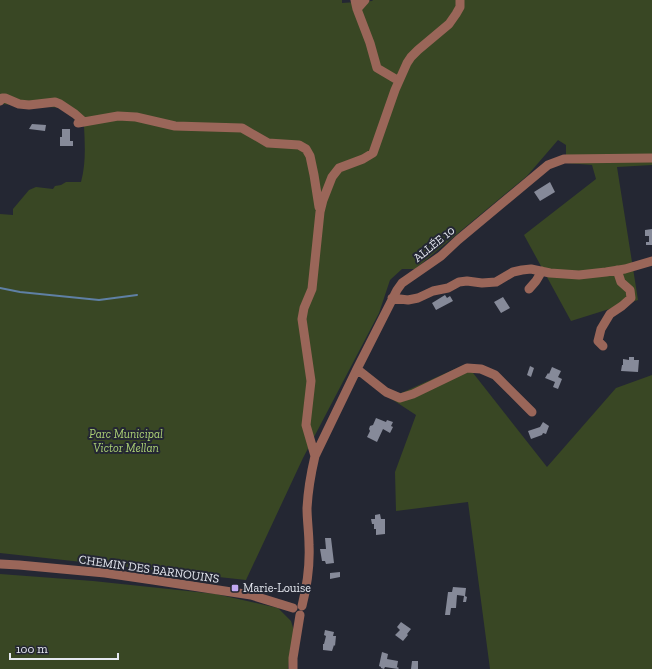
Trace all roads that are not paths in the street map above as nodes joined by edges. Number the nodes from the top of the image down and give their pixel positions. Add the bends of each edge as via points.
1 (365, 0) edge
2 (460, 0) edge
3 (356, 4) edge
4 (399, 81) junction
5 (0, 101) edge
6 (652, 158) edge
7 (320, 212) junction
8 (652, 261) edge
9 (617, 270) junction
10 (542, 271) junction
11 (529, 289) dead end
12 (392, 298) junction
13 (603, 346) dead end
14 (357, 369) junction
15 (532, 412) dead end
16 (315, 456) junction
17 (0, 564) edge
18 (299, 610) junction
19 (293, 669) edge

1 - 3 street
2 - 4 street via 460,7 449,24 411,57
3 - 4 street via 377,68
4 - 7 street via 373,153 339,168 332,177
5 - 7 street via 5,98 29,105 55,102 75,114 81,122 118,116 136,117 175,126 242,128 268,143 299,145 306,149 310,156
6 - 12 street, ALLÉE 10 via 557,161 441,256 402,283
7 - 16 street via 312,289 302,320 311,381 306,425
8 - 9 street
9 - 10 street via 579,275
9 - 13 street via 621,282 630,290 631,298 607,319 598,341
10 - 11 street
10 - 12 street via 531,269 513,272 496,282 467,280 408,300
12 - 14 street, ALLÉE 10
14 - 15 street via 386,392 400,398 467,368 481,369 495,375
14 - 16 street, ALLÉE 10
16 - 18 street via 307,509 308,572 306,591
17 - 18 street, CHEMIN DES BARNOUINS via 105,573 251,595
18 - 19 street

